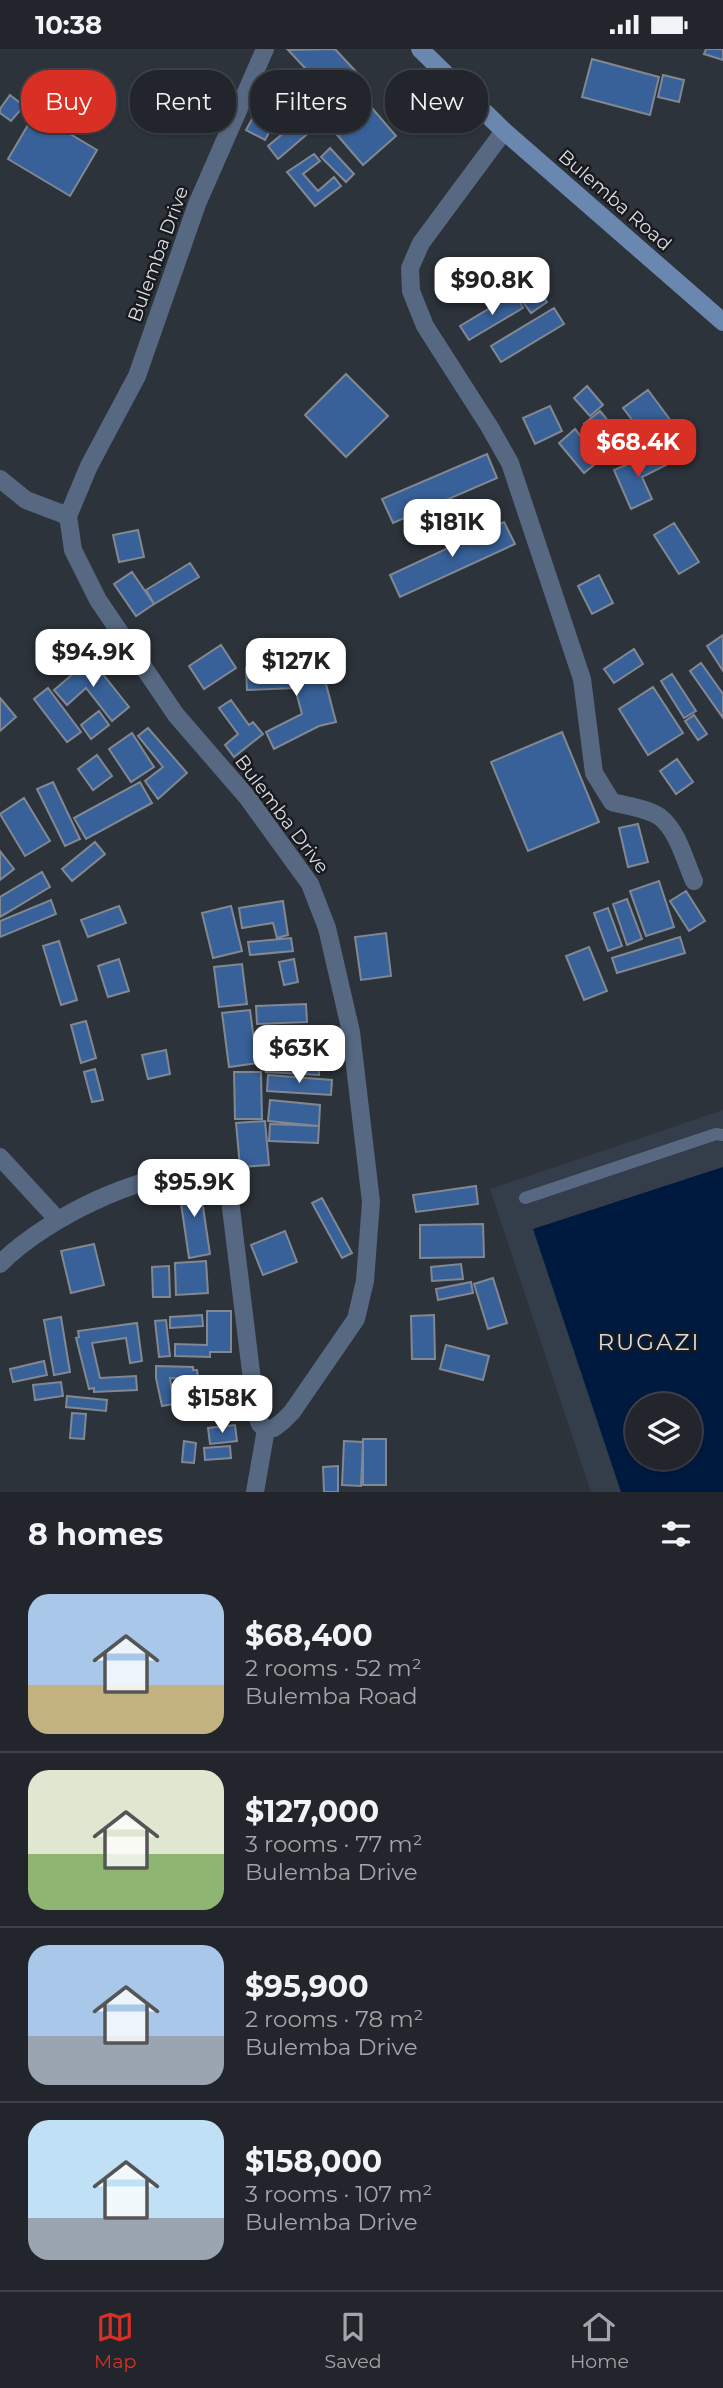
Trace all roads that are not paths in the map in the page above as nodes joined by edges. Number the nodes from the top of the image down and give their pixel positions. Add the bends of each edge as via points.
1 (265, 49) edge
2 (420, 49) edge
3 (504, 131) junction
4 (723, 321) edge
5 (0, 479) edge
6 (68, 516) junction
7 (694, 881) dead end
8 (723, 1135) edge
9 (0, 1157) edge
10 (525, 1198) dead end
11 (58, 1220) junction
12 (0, 1264) edge
13 (266, 1429) junction
14 (256, 1492) edge

1 - 6 street, Bulemba Drive via 197,204 137,376
2 - 3 main road, Bulemba Road
3 - 4 main road, Bulemba Road
3 - 7 street via 421,243 410,268 411,291 425,326 510,463 582,679 594,773 612,802 659,817 672,832
5 - 6 street via 26,500
6 - 13 street, Bulemba Drive via 73,550 98,600 176,715 247,797 310,884 327,928 351,1032 371,1202 365,1281 356,1319 292,1412 274,1428
8 - 10 lane
9 - 11 street
11 - 12 street
11 - 13 street via 100,1198 153,1180 201,1172 225,1174 256,1413
13 - 14 street

